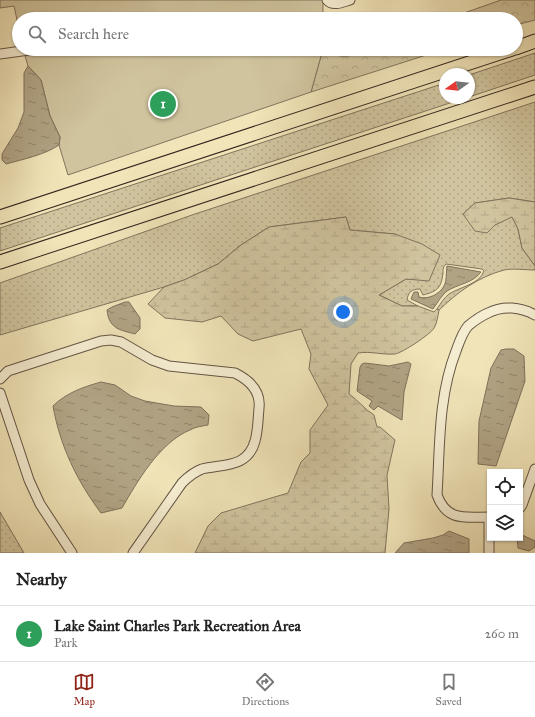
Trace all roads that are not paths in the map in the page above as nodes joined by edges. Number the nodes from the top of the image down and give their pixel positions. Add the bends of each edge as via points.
1 (327, 0) edge
2 (350, 0) edge
3 (535, 42) edge
4 (523, 46) edge
5 (12, 52) edge
6 (0, 54) edge
7 (491, 56) edge
8 (535, 87) edge
9 (0, 217) edge
10 (0, 262) edge
11 (535, 315) edge
12 (0, 379) edge
13 (0, 393) edge
14 (535, 470) edge
15 (522, 505) edge
16 (487, 517) edge
17 (489, 541) edge
18 (72, 553) edge
19 (134, 553) edge
20 (489, 553) edge

1 - 2 street via 329,3 338,4
3 - 4 highway
5 - 6 street
7 - 9 highway
8 - 10 highway
11 - 16 street via 518,309 504,308 480,317 467,327 451,363 445,386 437,495 447,513 455,516
12 - 19 street via 8,371 111,340 121,342 152,360 170,366 244,377 254,387 260,402 255,441 248,455 232,464 202,469 190,475
13 - 18 street via 29,480 40,504
14 - 15 street
17 - 20 street

